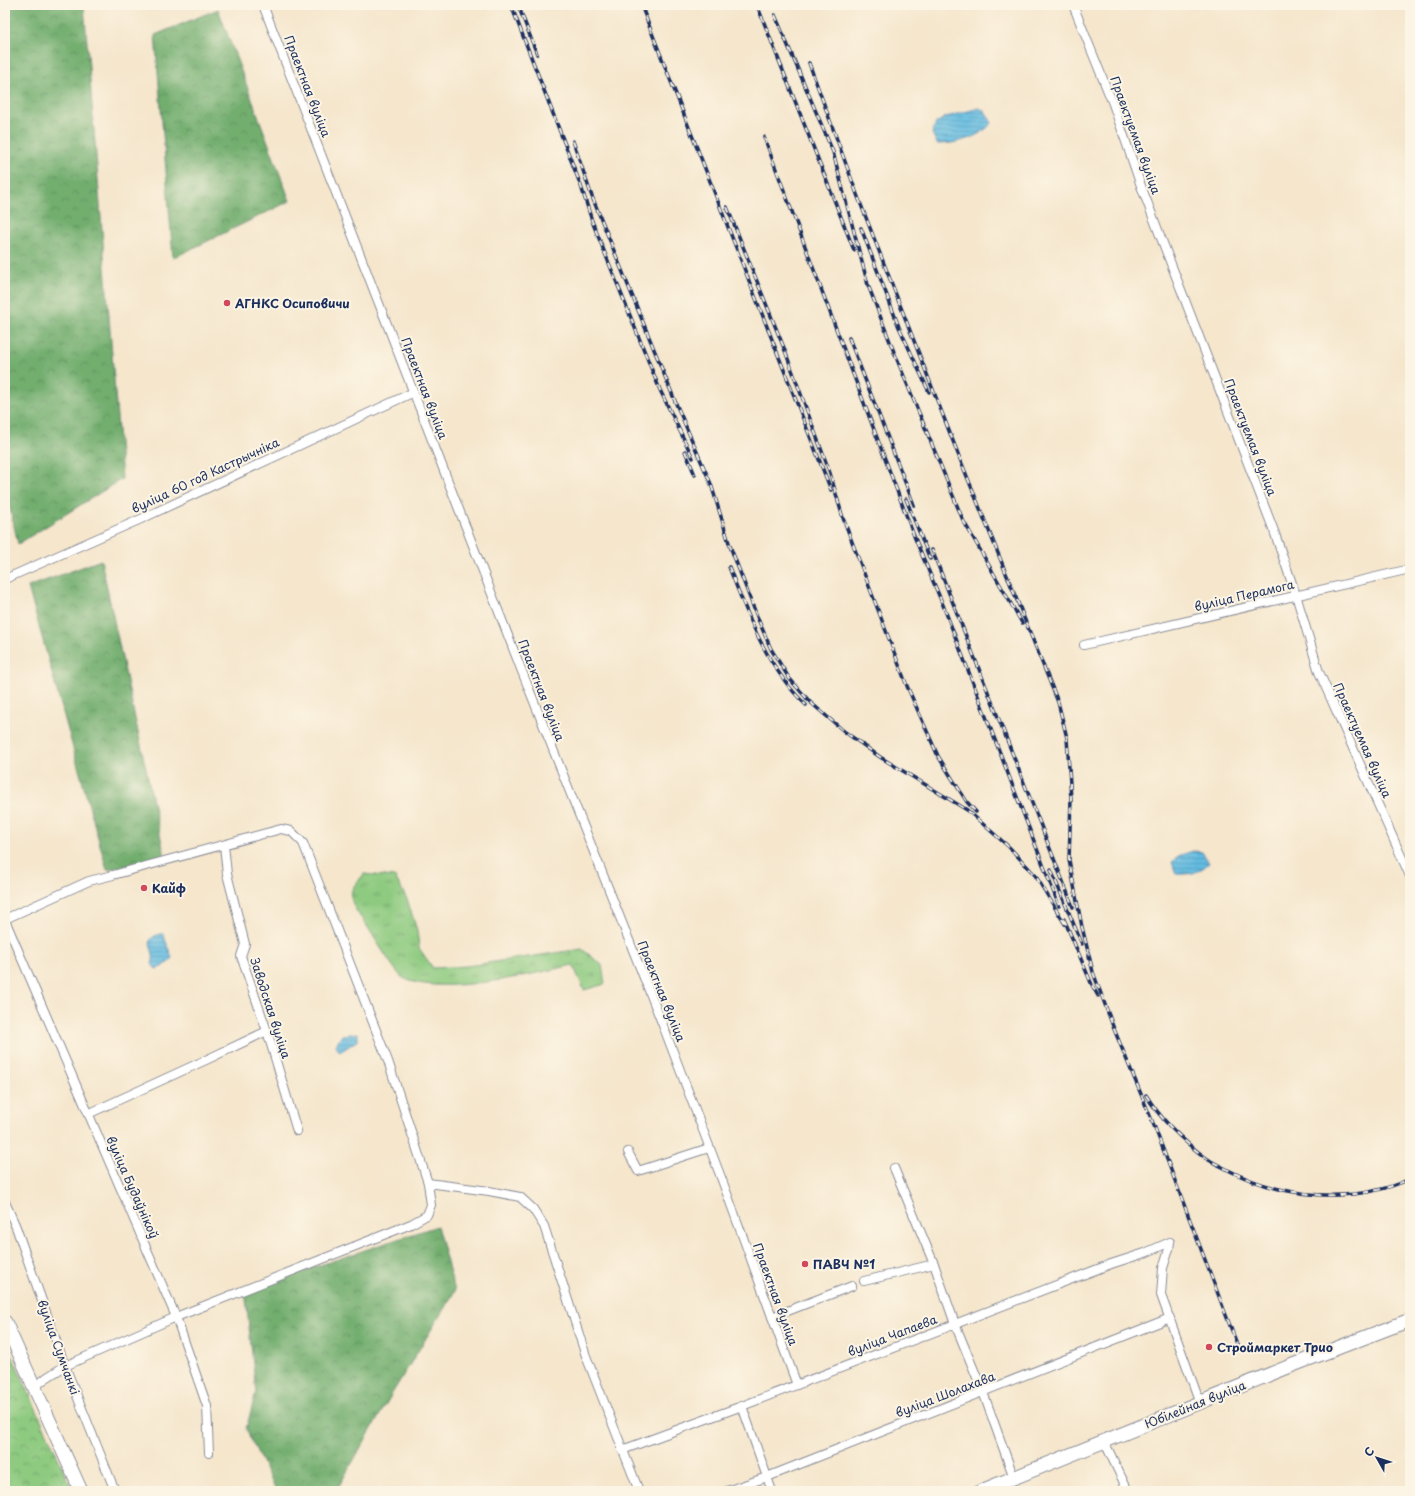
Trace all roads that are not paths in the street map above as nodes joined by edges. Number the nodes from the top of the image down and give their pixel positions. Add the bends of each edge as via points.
1 (263, 5) edge
2 (1073, 5) edge
3 (414, 392) junction
4 (1410, 569) edge
5 (5, 579) edge
6 (1296, 595) junction
7 (1084, 645) dead end
8 (224, 845) junction
9 (1410, 876) edge
10 (5, 920) edge
11 (267, 1031) junction
12 (88, 1114) junction
13 (297, 1131) dead end
14 (709, 1148) junction
15 (628, 1152) dead end
16 (894, 1168) dead end
17 (428, 1183) junction
18 (5, 1202) edge
19 (934, 1264) junction
20 (864, 1281) dead end
21 (852, 1286) dead end
22 (176, 1317) junction
23 (772, 1317) junction
24 (1170, 1318) junction
25 (1410, 1320) edge
26 (5, 1322) edge
27 (955, 1324) junction
28 (65, 1366) junction
29 (797, 1385) junction
30 (35, 1387) junction
31 (983, 1392) junction
32 (1200, 1403) junction
33 (742, 1406) junction
34 (1104, 1441) junction
35 (622, 1450) junction
36 (209, 1453) dead end
37 (767, 1477) junction
38 (1014, 1478) junction
39 (81, 1491) edge
40 (115, 1491) edge
41 (639, 1491) edge
42 (727, 1491) edge
43 (772, 1491) edge
44 (981, 1491) edge
45 (1128, 1491) edge

1 - 3 street, Праектная вуліца
2 - 6 street, Праектуемая вуліца via 1113,104 1141,186 1274,531
3 - 5 street, вуліца 60 год Кастрычніка
3 - 14 street, Праектная вуліца
4 - 6 street, вуліца Перамога
6 - 7 street, вуліца Перамога
6 - 9 street, Праектуемая вуліца via 1319,672
8 - 10 street via 89,881
8 - 11 street, Заводская вуліца via 227,874 245,944 241,956
8 - 17 street via 281,829 291,831 302,843 388,1061
10 - 12 street, вуліца Будаўнікоў
11 - 12 street
11 - 13 street, Заводская вуліца
12 - 22 street, вуліца Будаўнікоў
14 - 15 street via 638,1171
14 - 23 street, Праектная вуліца
16 - 19 street
17 - 22 street via 431,1205 427,1215 412,1224
17 - 35 street via 520,1197 537,1215 544,1226 586,1356
18 - 28 street, вуліца Сумчанкі
19 - 20 street
19 - 27 street
21 - 23 street
22 - 28 street
22 - 36 street, вуліца Будаўнікоў via 207,1406
23 - 29 street, Праектная вуліца
24 - 27 street, вуліца Чапаева via 1161,1294 1163,1268 1170,1242
24 - 31 street, вуліца Шолахава
24 - 32 street
25 - 32 main road, Юбілейная вуліца
26 - 30 main road
27 - 29 street, вуліца Чапаева
27 - 31 street
28 - 30 street
28 - 40 street, вуліца Сумчанкі
29 - 33 street, вуліца Чапаева
30 - 39 main road
31 - 37 street, вуліца Шолахава
31 - 38 street
32 - 34 main road, Юбілейная вуліца
33 - 35 street, вуліца Чапаева
33 - 37 street
34 - 38 main road, Юбілейная вуліца
34 - 45 street
35 - 41 street
37 - 42 street, вуліца Шолахава
37 - 43 street
38 - 44 main road, Юбілейная вуліца

